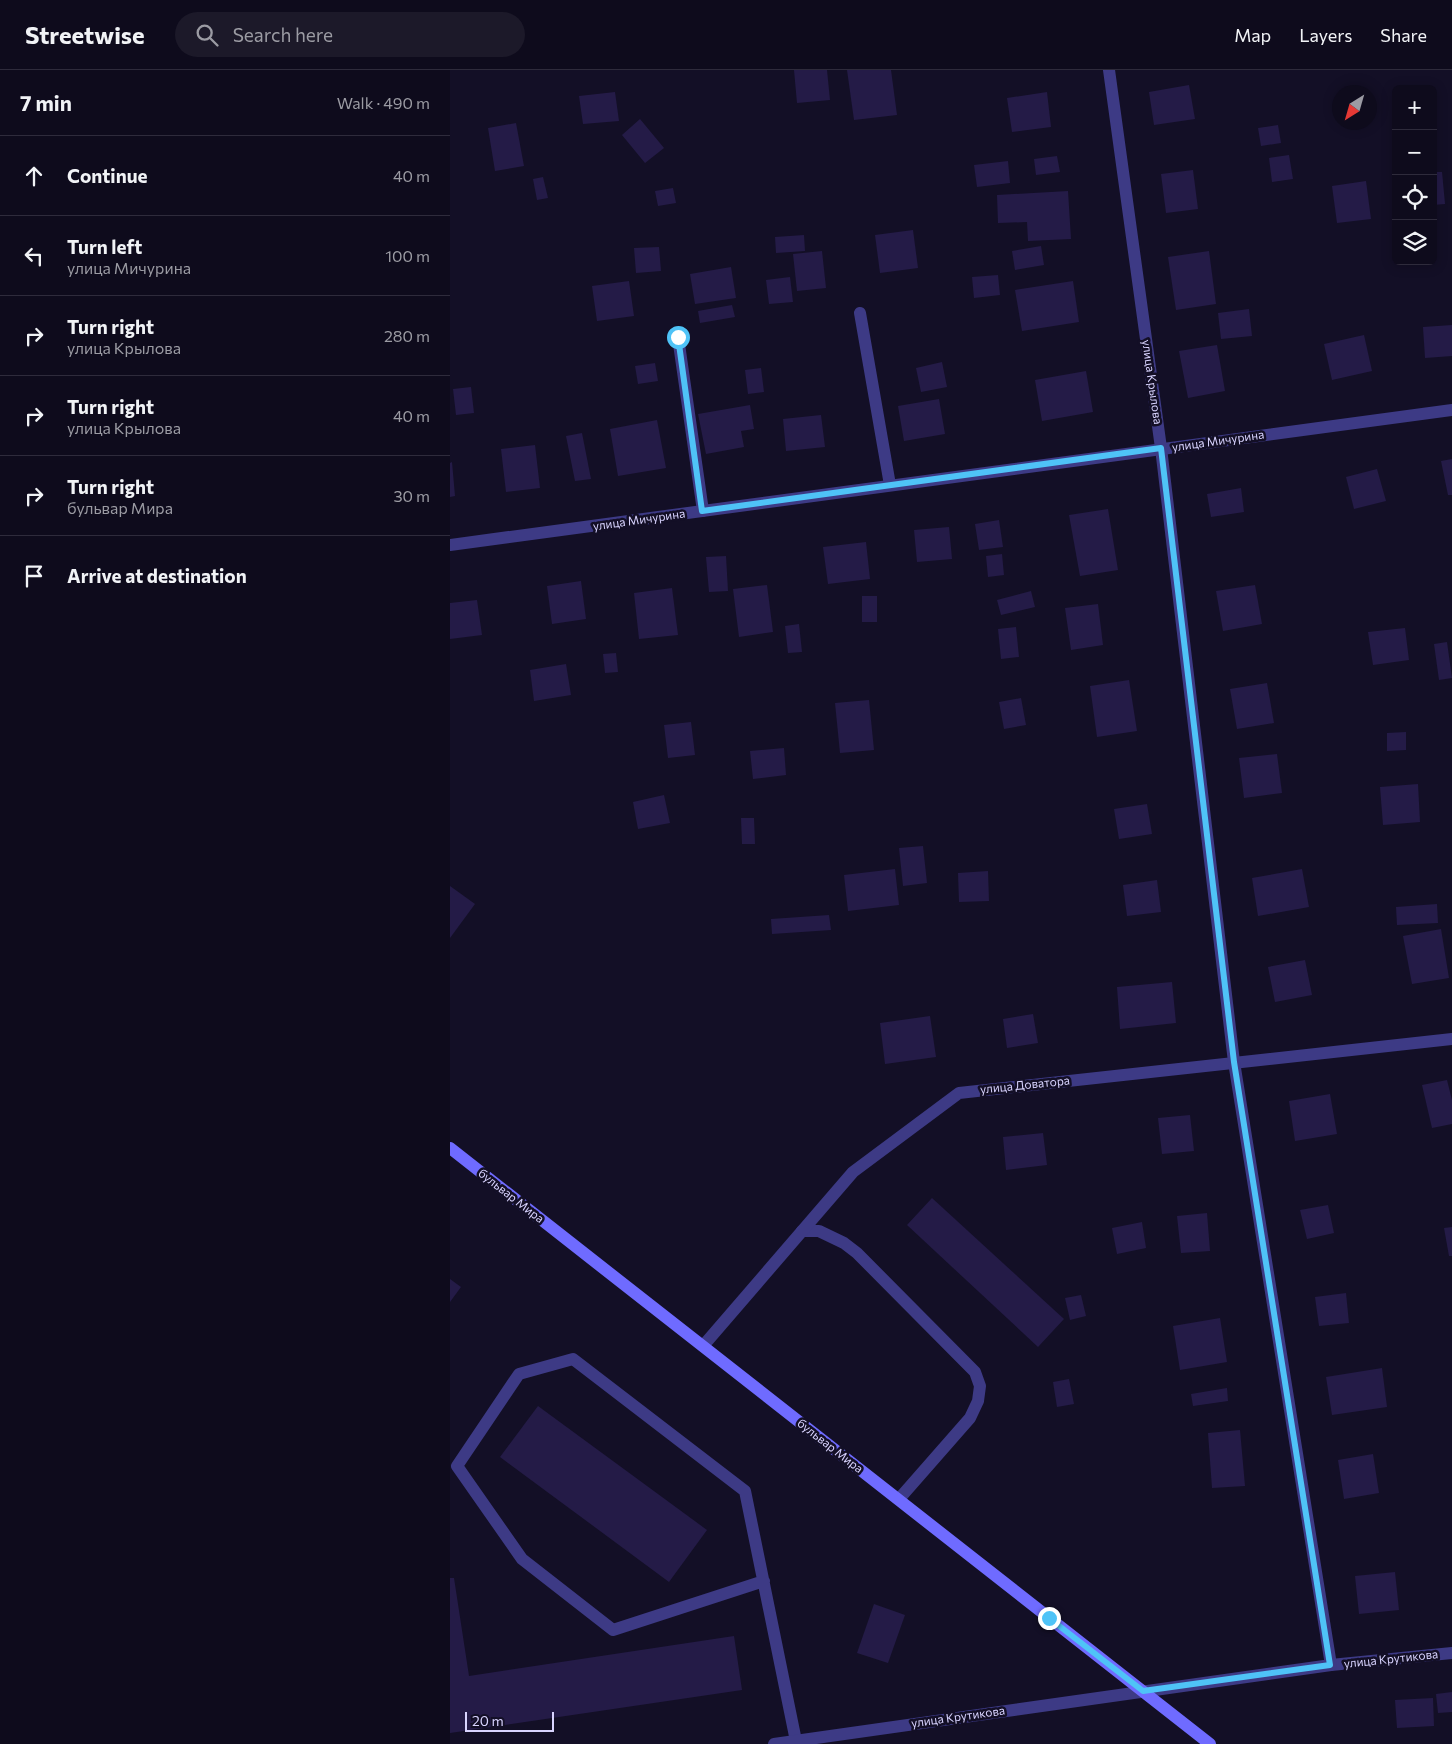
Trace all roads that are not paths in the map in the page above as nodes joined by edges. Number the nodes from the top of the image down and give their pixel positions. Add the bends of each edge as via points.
1 (1109, 70) edge
2 (860, 314) dead end
3 (678, 337) dead end
4 (1452, 410) edge
5 (1161, 448) junction
6 (890, 485) junction
7 (702, 511) junction
8 (450, 545) edge
9 (1452, 1039) edge
10 (1234, 1062) junction
11 (450, 1148) edge
12 (802, 1231) junction
13 (702, 1346) junction
14 (899, 1499) junction
15 (764, 1581) junction
16 (1452, 1653) edge
17 (1330, 1665) junction
18 (1143, 1691) junction
19 (796, 1741) junction
20 (774, 1744) edge
21 (1210, 1744) edge

1 - 5 street, улица Крылова
2 - 6 street
3 - 7 street
4 - 5 street, улица Мичурина
5 - 6 street, улица Мичурина
5 - 10 street, улица Крылова
6 - 7 street, улица Мичурина
7 - 8 street, улица Мичурина
9 - 10 street, улица Доватора
10 - 12 street, улица Доватора via 959,1093 853,1172
10 - 17 street, улица Крылова
11 - 13 main road, бульвар Мира
12 - 13 street, улица Доватора
12 - 14 street via 819,1231 857,1253 975,1372 980,1386 978,1401 970,1418
13 - 14 main road, бульвар Мира
14 - 18 main road, бульвар Мира
15 - 15 street via 745,1491 573,1359 519,1374 457,1466 522,1559 613,1630
15 - 19 street
16 - 17 street, улица Крутикова
17 - 18 street
18 - 19 street, улица Крутикова
18 - 21 main road, бульвар Мира
19 - 20 street, улица Крутикова

